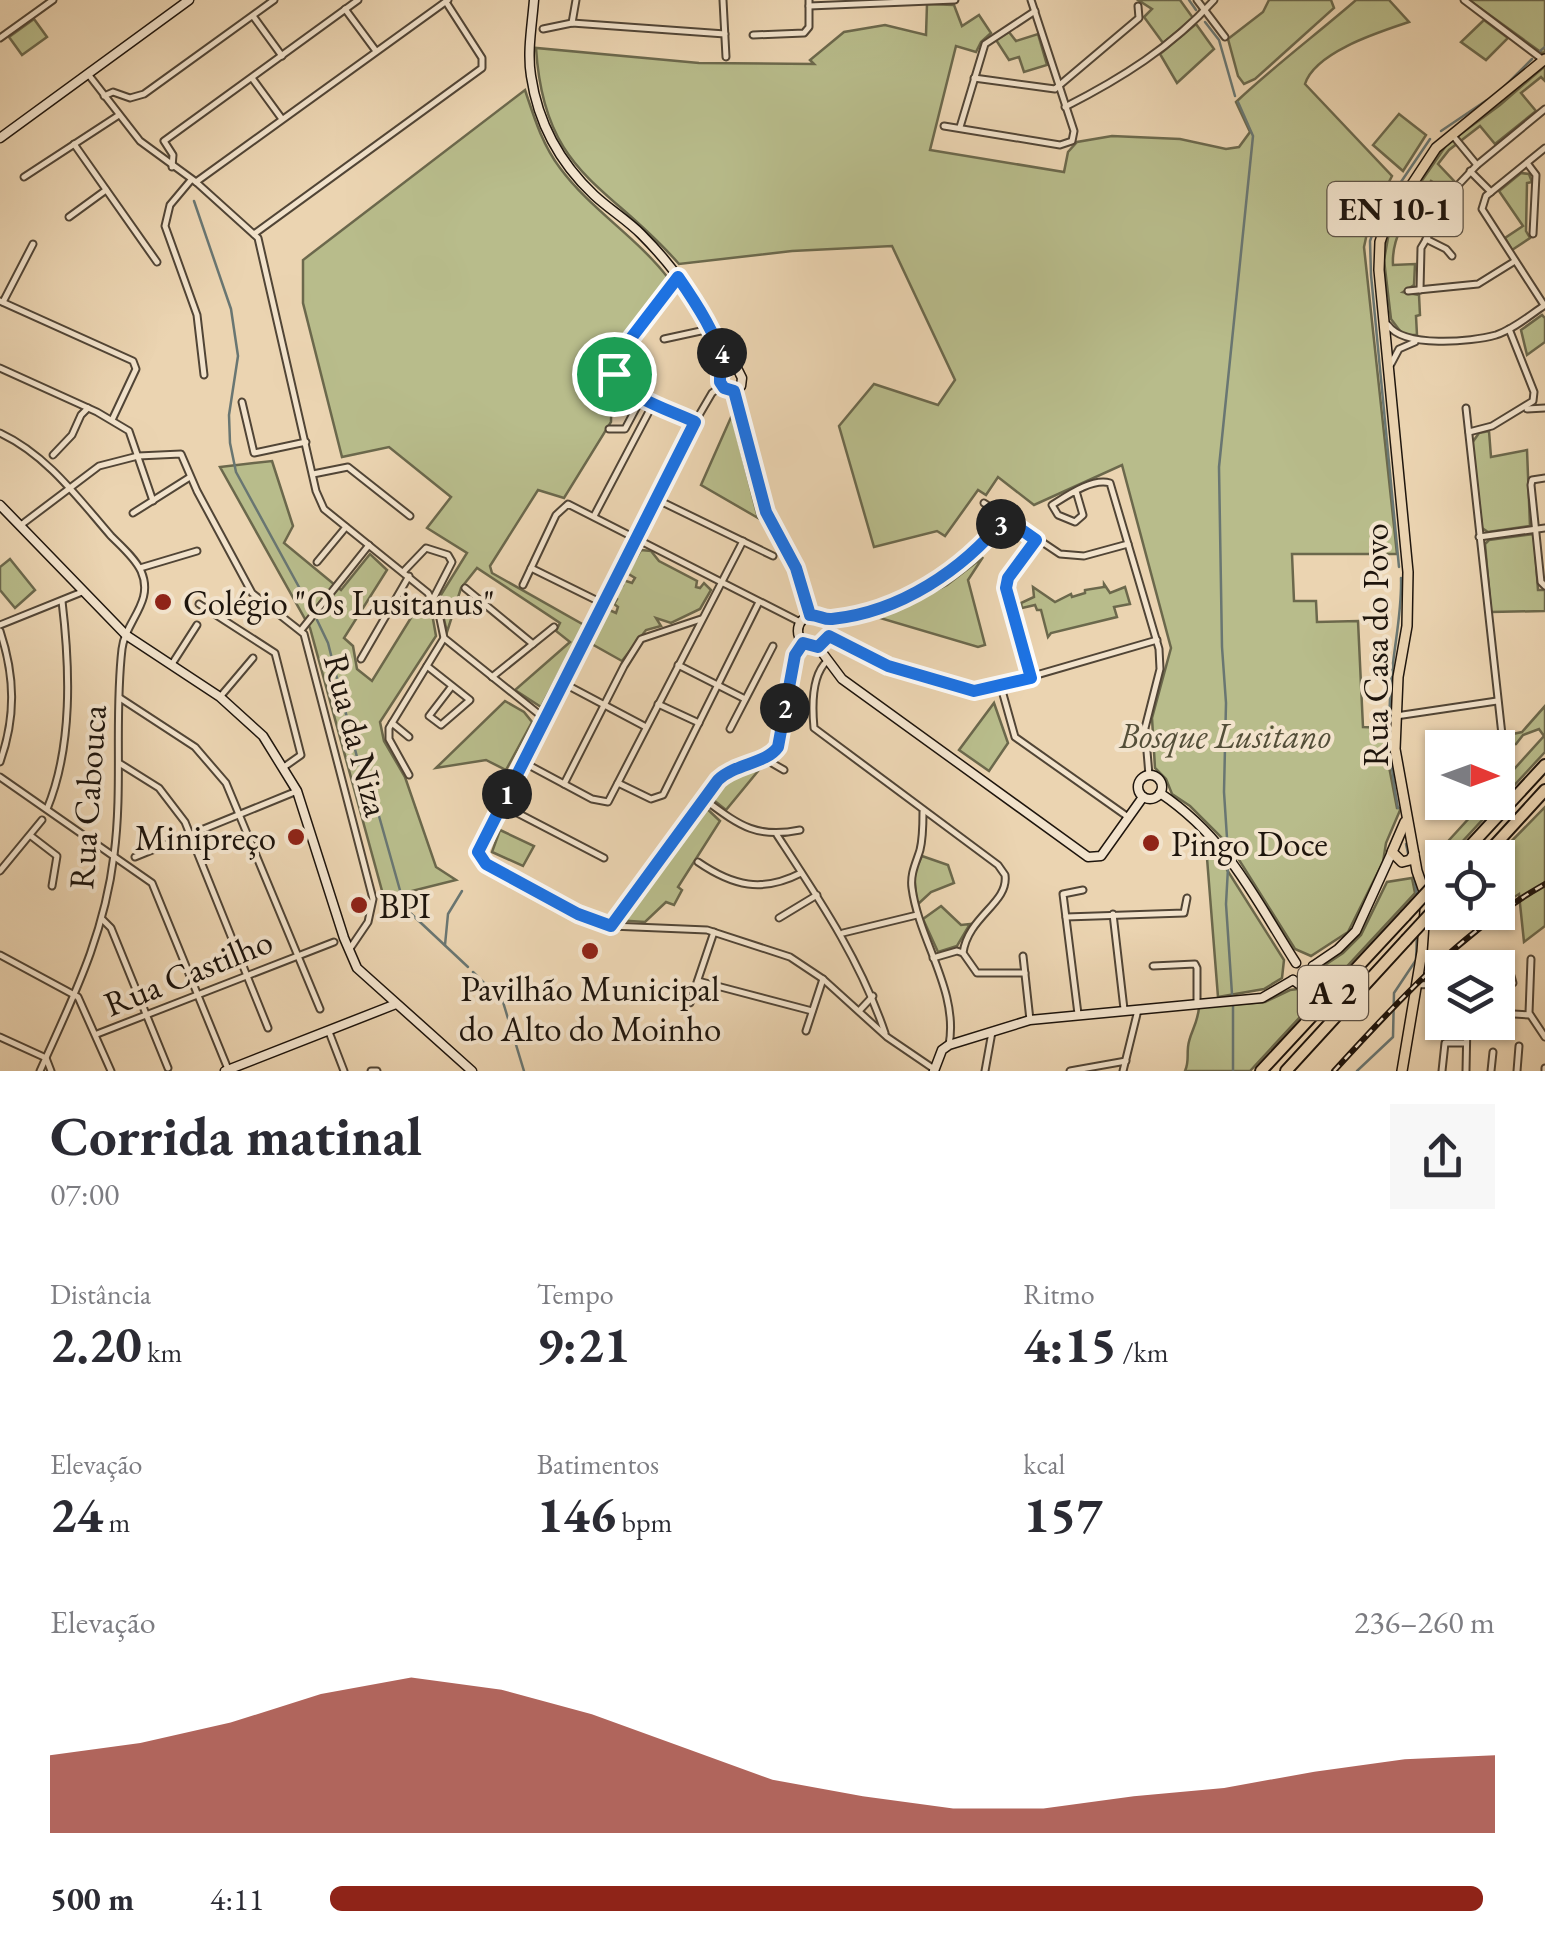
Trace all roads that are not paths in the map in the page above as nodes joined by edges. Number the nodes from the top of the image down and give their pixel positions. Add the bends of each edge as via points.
1 (53, 0) edge
2 (188, 0) edge
3 (274, 0) edge
4 (358, 0) edge
5 (534, 0) edge
6 (576, 0) edge
7 (724, 0) edge
8 (955, 0) edge
9 (1031, 0) edge
10 (1197, 0) edge
11 (1214, 0) edge
12 (1464, 0) edge
13 (447, 1) edge
14 (808, 3) edge
15 (1138, 6) dead end
16 (345, 10) junction
17 (1034, 10) junction
18 (1205, 11) junction
19 (253, 16) junction
20 (572, 23) junction
21 (543, 29) dead end
22 (725, 34) junction
23 (753, 35) dead end
24 (1225, 37) dead end
25 (0, 38) edge
26 (376, 51) junction
27 (282, 56) junction
28 (726, 57) dead end
29 (1544, 60) edge
30 (88, 74) junction
31 (252, 78) junction
32 (974, 78) junction
33 (1058, 88) junction
34 (104, 96) junction
35 (1065, 107) junction
36 (1545, 110) edge
37 (119, 115) junction
38 (282, 119) junction
39 (944, 126) dead end
40 (960, 128) junction
41 (1454, 137) dead end
42 (0, 138) edge
43 (74, 144) junction
44 (1545, 148) edge
45 (1528, 163) junction
46 (1477, 165) junction
47 (172, 167) junction
48 (1470, 171) junction
49 (1536, 176) junction
50 (1545, 176) edge
51 (24, 177) dead end
52 (193, 181) junction
53 (106, 190) junction
54 (1491, 192) junction
55 (68, 217) dead end
56 (254, 234) junction
57 (1534, 234) dead end
58 (1426, 238) junction
59 (33, 244) dead end
60 (1452, 256) dead end
61 (1515, 261) junction
62 (158, 262) dead end
63 (678, 277) junction
64 (1420, 290) junction
65 (1408, 291) dead end
66 (2, 302) edge
67 (1544, 305) edge
68 (1383, 309) junction
69 (711, 328) junction
70 (1509, 329) junction
71 (664, 339) dead end
72 (1403, 343) junction
73 (1387, 344) junction
74 (0, 368) edge
75 (726, 368) junction
76 (1389, 368) junction
77 (204, 375) dead end
78 (721, 386) junction
79 (734, 391) junction
80 (1534, 392) junction
81 (642, 396) junction
82 (242, 402) dead end
83 (654, 402) junction
84 (1545, 406) edge
85 (88, 408) junction
86 (1466, 408) dead end
87 (1524, 409) junction
88 (112, 420) junction
89 (695, 422) junction
90 (608, 429) dead end
91 (1468, 432) junction
92 (0, 434) edge
93 (306, 442) junction
94 (53, 456) dead end
95 (138, 456) junction
96 (313, 474) junction
97 (190, 477) junction
98 (1545, 478) edge
99 (70, 488) junction
100 (1076, 491) junction
101 (656, 498) junction
102 (153, 500) junction
103 (984, 503) dead end
104 (0, 505) edge
105 (136, 511) dead end
106 (410, 516) dead end
107 (594, 516) junction
108 (1005, 518) junction
109 (21, 525) junction
110 (346, 526) junction
111 (1545, 528) edge
112 (1536, 529) junction
113 (1479, 537) junction
114 (637, 539) junction
115 (1036, 540) junction
116 (742, 541) junction
117 (1128, 544) junction
118 (369, 546) junction
119 (197, 551) dead end
120 (773, 556) dead end
121 (317, 562) dead end
122 (140, 568) junction
123 (531, 568) junction
124 (406, 574) junction
125 (720, 582) junction
126 (523, 585) dead end
127 (1545, 586) edge
128 (466, 588) dead end
129 (82, 592) junction
130 (433, 599) junction
131 (62, 602) junction
132 (759, 602) junction
133 (199, 604) dead end
134 (604, 604) junction
135 (810, 615) junction
136 (701, 619) junction
137 (826, 620) junction
138 (800, 622) junction
139 (198, 625) dead end
140 (0, 628) edge
141 (554, 628) dead end
142 (302, 629) junction
143 (126, 636) junction
144 (829, 636) junction
145 (444, 638) junction
146 (1157, 640) junction
147 (803, 643) junction
148 (533, 644) junction
149 (773, 646) dead end
150 (818, 647) junction
151 (253, 658) dead end
152 (361, 659) dead end
153 (827, 661) junction
154 (172, 664) junction
155 (678, 665) junction
156 (427, 666) junction
157 (492, 677) junction
158 (1031, 678) junction
159 (563, 684) junction
160 (452, 686) junction
161 (718, 686) junction
162 (1001, 687) junction
163 (220, 697) junction
164 (120, 698) junction
165 (745, 699) junction
166 (1497, 701) junction
167 (658, 704) junction
168 (604, 705) junction
169 (1396, 716) junction
170 (545, 719) junction
171 (391, 723) junction
172 (699, 724) junction
173 (646, 727) junction
174 (730, 729) dead end
175 (1501, 730) edge
176 (409, 737) dead end
177 (763, 758) junction
178 (0, 762) edge
179 (523, 762) junction
180 (118, 763) junction
181 (1545, 765) edge
182 (284, 767) junction
183 (784, 770) dead end
184 (409, 775) dead end
185 (1150, 775) junction
186 (0, 777) edge
187 (618, 783) junction
188 (564, 784) junction
189 (1545, 790) edge
190 (297, 791) junction
191 (1160, 794) junction
192 (1144, 798) junction
193 (704, 800) junction
194 (502, 805) junction
195 (47, 809) junction
196 (923, 812) junction
197 (1407, 812) junction
198 (240, 814) junction
199 (1128, 818) junction
200 (42, 820) dead end
201 (800, 830) dead end
202 (190, 834) junction
203 (776, 835) junction
204 (31, 836) junction
205 (1476, 840) edge
206 (1499, 840) edge
207 (1396, 841) junction
208 (1414, 847) junction
209 (1392, 852) junction
210 (114, 855) junction
211 (135, 857) dead end
212 (604, 858) dead end
213 (698, 862) dead end
214 (1404, 862) junction
215 (1385, 870) junction
216 (0, 871) edge
217 (1417, 872) junction
218 (802, 873) junction
219 (52, 886) dead end
220 (1083, 890) dead end
221 (1425, 894) edge
222 (817, 895) junction
223 (1187, 898) dead end
224 (1113, 914) junction
225 (917, 915) junction
226 (779, 918) dead end
227 (1066, 918) junction
228 (102, 919) junction
229 (1425, 919) edge
230 (611, 926) junction
231 (361, 930) junction
232 (714, 932) junction
233 (342, 933) junction
234 (842, 934) junction
235 (334, 942) dead end
236 (349, 951) junction
237 (963, 953) junction
238 (298, 955) junction
239 (0, 956) edge
240 (1023, 956) dead end
241 (933, 958) junction
242 (1531, 959) dead end
243 (1296, 963) junction
244 (1153, 966) dead end
245 (1313, 966) junction
246 (1025, 973) junction
247 (248, 976) junction
248 (823, 979) junction
249 (1293, 980) junction
250 (698, 981) junction
251 (1416, 985) junction
252 (1425, 985) edge
253 (75, 995) junction
254 (199, 995) junction
255 (873, 996) junction
256 (690, 1003) dead end
257 (1197, 1003) junction
258 (396, 1004) junction
259 (1138, 1008) junction
260 (1124, 1009) junction
261 (320, 1010) dead end
262 (812, 1011) junction
263 (859, 1011) junction
264 (1078, 1014) junction
265 (1515, 1014) edge
266 (1530, 1015) junction
267 (147, 1016) junction
268 (1030, 1020) junction
269 (268, 1028) dead end
270 (806, 1031) dead end
271 (329, 1032) junction
272 (992, 1032) junction
273 (97, 1034) junction
274 (0, 1037) edge
275 (887, 1037) junction
276 (1545, 1037) edge
277 (1466, 1040) edge
278 (1466, 1043) junction
279 (949, 1045) junction
280 (1519, 1046) dead end
281 (1493, 1052) dead end
282 (46, 1058) junction
283 (1126, 1060) junction
284 (1109, 1065) junction
285 (168, 1068) dead end
286 (226, 1070) edge
287 (934, 1070) edge
288 (40, 1071) edge
289 (51, 1071) edge
290 (111, 1071) edge
291 (344, 1071) edge
292 (472, 1071) edge
293 (985, 1071) edge
294 (1070, 1071) edge
295 (1122, 1071) edge
296 (1261, 1071) edge
297 (1286, 1071) edge
298 (1402, 1071) edge
299 (1442, 1071) edge
300 (1466, 1071) edge
301 (1492, 1071) edge
302 (1517, 1071) edge

1 - 25 street
2 - 30 street
3 - 19 street
4 - 16 street
5 - 63 street via 530,72 544,126 563,161
6 - 20 street
7 - 22 street
8 - 14 street
9 - 17 street
10 - 18 street
11 - 18 street
12 - 29 street
13 - 26 street
13 - 56 street via 482,68
14 - 23 street via 803,34
15 - 33 street via 1139,18
16 - 26 street
16 - 27 street
17 - 32 street via 986,44
17 - 33 street
18 - 24 street
18 - 35 street via 1130,74
19 - 27 street
19 - 34 street via 139,97
20 - 21 street
20 - 22 street
22 - 28 street
26 - 38 street
27 - 31 street
29 - 68 main road, EN 10-1 via 1442,142 1419,171 1380,242
30 - 34 street
30 - 42 street
31 - 38 street
31 - 47 street via 164,141 174,155
32 - 33 street
32 - 40 street
33 - 35 street
34 - 37 street
35 - 40 street via 1074,131 1064,145
36 - 46 street
37 - 43 street
37 - 47 street
38 - 52 street
39 - 40 street
41 - 46 street
43 - 51 street
43 - 53 street
44 - 45 street
45 - 49 street
45 - 54 street
46 - 48 street
47 - 52 street
48 - 54 street
48 - 58 street
49 - 50 street
49 - 57 street
52 - 56 street
52 - 77 street via 164,220 197,314
53 - 55 street
53 - 62 street
54 - 61 street via 1483,214
56 - 93 street
58 - 60 street
58 - 64 street
59 - 66 street
61 - 64 street via 1478,284
61 - 67 street
63 - 69 street
63 - 81 street via 617,360 616,379
64 - 65 street
66 - 88 street via 135,363
67 - 70 street
68 - 72 street
68 - 73 main road, EN 10-1
69 - 71 street
69 - 75 street
70 - 72 street
70 - 80 street
72 - 73 street
72 - 76 street
73 - 76 main road, EN 10-1
74 - 85 street
75 - 78 street
75 - 79 street via 741,374
76 - 169 main road, Rua Casa do Povo / EN 10-1 via 1408,572
78 - 79 street
78 - 89 street
79 - 135 street via 766,512 796,568
80 - 84 street
80 - 87 street
81 - 83 street
81 - 90 street via 625,429
82 - 93 street via 254,453
83 - 89 street
83 - 107 street
84 - 87 street
85 - 88 street
85 - 94 street
86 - 91 street
87 - 91 street
88 - 95 street via 132,433
89 - 101 street
91 - 113 street
92 - 99 street via 46,463
93 - 96 street
95 - 97 street, Rua da Niza via 181,454
95 - 99 street via 100,466
95 - 102 street
96 - 106 street via 348,467
96 - 110 street via 324,509
97 - 102 street
97 - 142 street, Rua da Niza via 252,593
98 - 112 street via 1531,482
99 - 109 street
99 - 122 street
100 - 100 street via 1083,515 1075,522 1052,506
100 - 117 street via 1101,481 1110,485
101 - 114 street
101 - 116 street
102 - 105 street
103 - 108 street
104 - 109 street
107 - 114 street
107 - 123 street via 562,506
108 - 115 street
108 - 137 street via 964,561 915,592
109 - 129 street
110 - 118 street
110 - 121 street
111 - 112 street
112 - 113 street
112 - 127 street
113 - 166 street
114 - 125 street
114 - 134 street
115 - 117 street via 1076,556
115 - 158 street via 1006,588
116 - 120 street
116 - 125 street
117 - 146 street
118 - 124 street
118 - 142 street
119 - 122 street
122 - 143 street, Rua Cabouca via 144,601
123 - 126 street
123 - 134 street
124 - 130 street
124 - 130 street via 426,548 448,554 452,562
124 - 152 street
125 - 132 street
125 - 136 street
128 - 148 street
129 - 131 street
129 - 143 street
130 - 145 street
131 - 140 street
131 - 195 street via 64,744
132 - 138 street
132 - 161 street
133 - 182 street via 275,654 301,755
134 - 159 street
135 - 137 street
135 - 138 street
136 - 155 street
136 - 168 street via 641,638
137 - 144 street
138 - 147 street
139 - 154 street
140 - 178 street via 13,705
141 - 148 street
142 - 231 street, Rua da Niza via 372,892 372,911
143 - 154 street
143 - 164 street, Rua Cabouca
144 - 150 street
144 - 162 street via 888,666 978,692
145 - 156 street
145 - 157 street
146 - 158 street
146 - 185 street via 1160,669 1144,728
147 - 150 street
147 - 177 street via 792,666 778,747
148 - 157 street
149 - 165 street
150 - 153 street
151 - 163 street
153 - 196 street via 818,672 814,728
153 - 199 street via 842,679 1088,857 1100,856
154 - 163 street
155 - 161 street
155 - 167 street
156 - 160 street
156 - 171 street
157 - 170 street
158 - 162 street
159 - 168 street
159 - 170 street
160 - 160 street via 470,700 441,725 429,716
161 - 165 street
161 - 172 street
162 - 199 street via 1015,737
163 - 182 street
164 - 180 street, Rua Cabouca
164 - 198 street via 195,748 226,782
165 - 174 street
166 - 169 street
166 - 175 street
167 - 172 street
167 - 173 street
168 - 173 street
168 - 188 street
169 - 197 main road, Rua Casa do Povo / EN 10-1
170 - 179 street
171 - 176 street
171 - 184 street via 388,736
172 - 187 street via 663,796 651,799
173 - 187 street
177 - 183 street
177 - 193 street via 733,767
179 - 188 street
179 - 194 street
180 - 202 street via 169,798
180 - 210 street, Rua Cabouca
181 - 205 highway
182 - 190 street
185 - 191 street via 1159,780
185 - 192 street via 1139,782
186 - 195 street
187 - 188 street via 605,803
189 - 206 highway
190 - 198 street
190 - 233 street
191 - 192 street
191 - 243 street via 1195,818 1225,851
192 - 199 street
193 - 203 street via 750,830
193 - 230 street
194 - 212 street
194 - 230 street via 479,848 483,862
195 - 210 street
196 - 225 street via 911,883
196 - 237 street via 1005,874 1004,892 971,926
197 - 207 main road, Rua Casa do Povo
197 - 208 main road, Rua Casa do Povo / EN 10-1
198 - 202 street
198 - 238 street
200 - 204 street
201 - 203 street
202 - 211 street
202 - 247 street
203 - 218 street
204 - 216 street
204 - 219 street via 58,856
207 - 208 main road via 1407,839
207 - 209 main road, Rua Casa do Povo
208 - 214 main road
208 - 217 main road, Rua Casa do Povo / EN 10-1
209 - 214 main road
209 - 215 street
210 - 228 street, Rua Cabouca
210 - 254 street via 155,887
213 - 218 street via 722,879 754,886
214 - 215 street
214 - 217 main road
215 - 245 street via 1348,941
217 - 251 main road, Rua Casa do Povo / EN 10-1 via 1426,896
218 - 222 street
220 - 227 street via 1064,892
221 - 296 highway, A 2, bridge
222 - 226 street
222 - 234 street
223 - 224 street via 1184,912
224 - 227 street
224 - 260 street
225 - 234 street
225 - 241 street
227 - 264 street
228 - 253 street, Rua Cabouca
228 - 267 street
229 - 297 highway, A 2, bridge
230 - 232 street
231 - 233 street
231 - 236 street, Rua da Niza
232 - 248 street via 790,957
232 - 250 street
233 - 236 street
234 - 255 street
235 - 238 street, Rua Castilho
236 - 258 street via 357,968
237 - 241 street
237 - 246 street via 977,972
238 - 247 street, Rua Castilho
238 - 261 street
239 - 253 street
240 - 246 street
241 - 279 street via 952,1025
242 - 266 street
243 - 245 street
243 - 249 street
244 - 257 street via 1195,964
245 - 249 street via 1308,984
246 - 268 street
247 - 254 street, Rua Castilho
247 - 269 street
248 - 262 street
248 - 263 street
249 - 257 street via 1262,998
250 - 256 street
250 - 262 street
251 - 252 street
251 - 298 main road, Rua Casa do Povo / EN 10-1
253 - 273 street
253 - 282 street, Rua Cabouca
254 - 267 street, Rua Castilho
254 - 286 street
255 - 263 street
255 - 275 street
257 - 259 street
258 - 271 street
258 - 292 street
259 - 260 street
259 - 283 street
260 - 264 street
262 - 270 street
263 - 275 street
264 - 268 street
265 - 266 street
266 - 276 street
267 - 273 street, Rua Castilho
267 - 285 street
268 - 272 street
271 - 286 street
271 - 291 street
272 - 279 street
272 - 293 street
273 - 290 street
274 - 282 street
275 - 287 street
277 - 278 street
278 - 299 street via 1445,1043
278 - 300 street
279 - 287 street
280 - 302 street
281 - 301 street
282 - 288 street, Rua Cabouca
282 - 289 street
283 - 284 street
283 - 295 street
284 - 294 street
284 - 295 street

